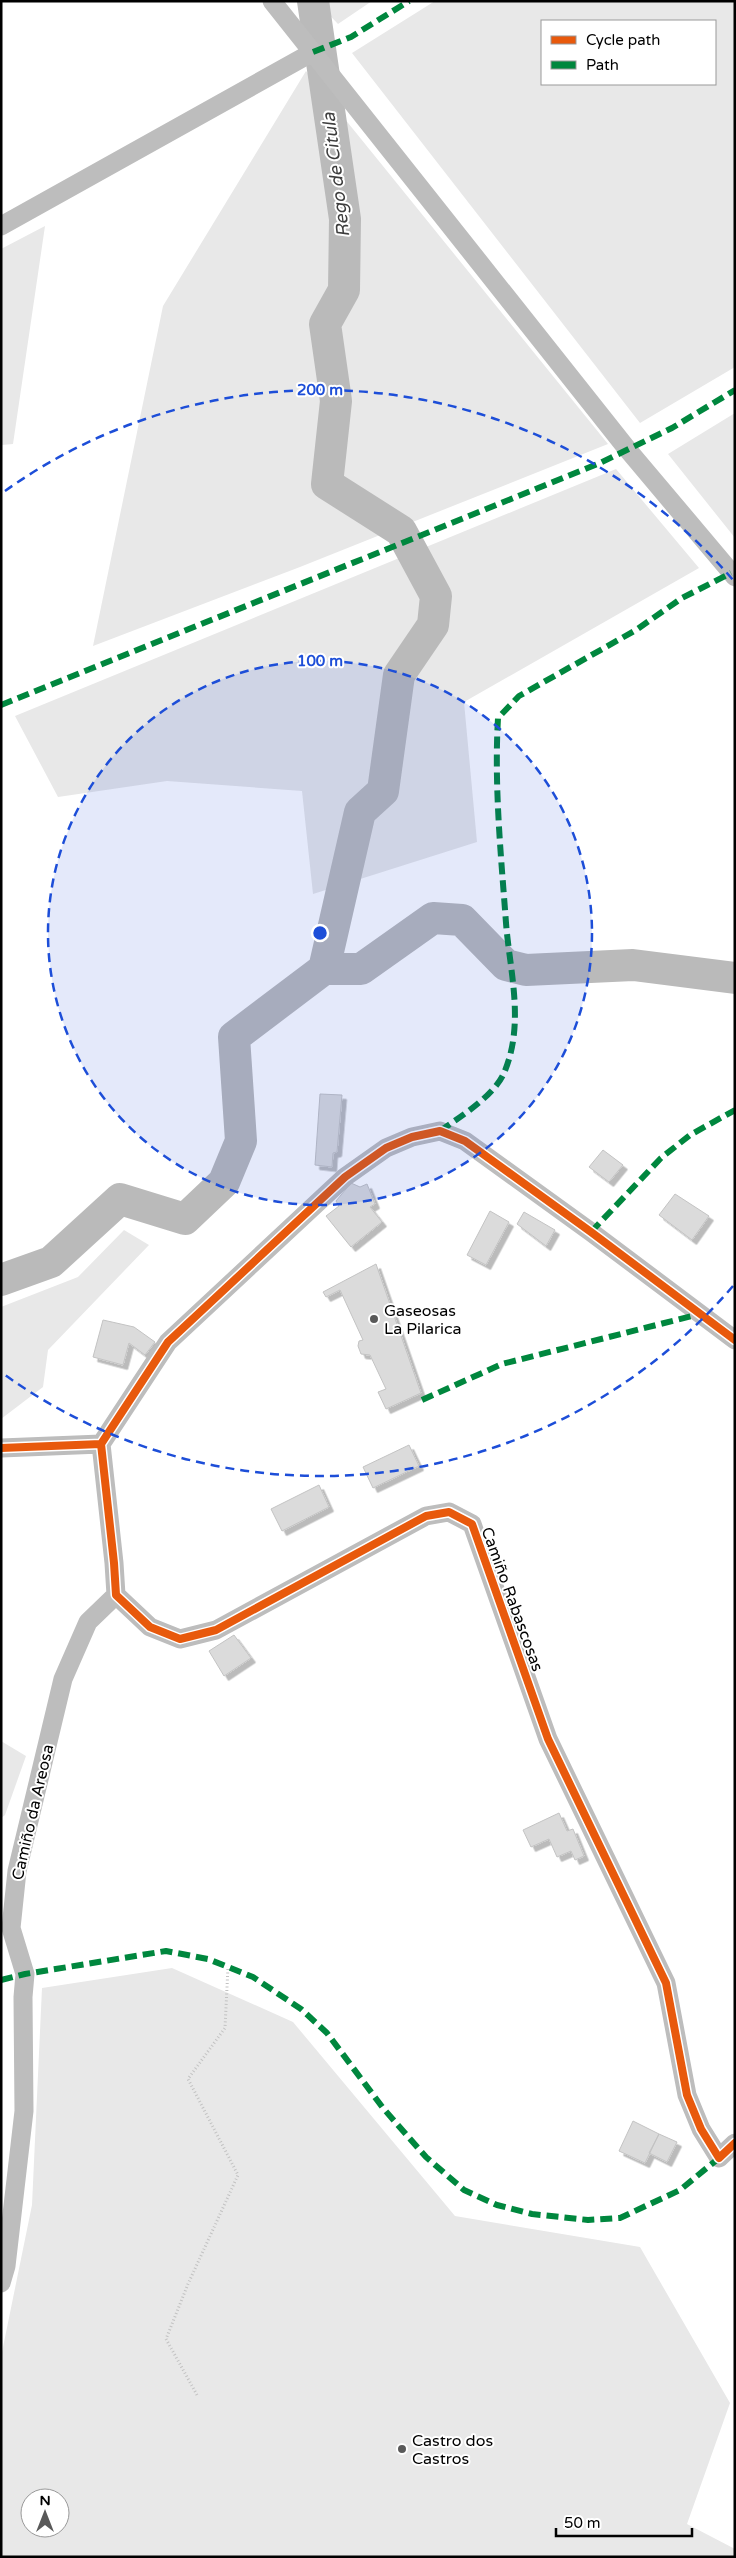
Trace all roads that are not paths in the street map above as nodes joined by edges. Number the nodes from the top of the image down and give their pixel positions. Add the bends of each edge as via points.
1 (272, 1) edge
2 (313, 52) junction
3 (1, 226) edge
4 (735, 577) edge
5 (735, 1340) edge
6 (101, 1444) junction
7 (1, 1448) edge
8 (116, 1595) junction
9 (735, 2143) edge
10 (1, 2283) edge

1 - 2 street
2 - 3 street
2 - 4 street via 628,450
5 - 6 street via 465,1141 440,1131 412,1137 386,1148 331,1190 168,1342
6 - 7 street
6 - 8 street
8 - 9 street, Camiño Rabascosas via 150,1627 180,1639 216,1630 426,1516 449,1512 472,1524 548,1739 666,1983 687,2095 701,2129 720,2158
8 - 10 street, Camiño da Areosa via 88,1622 63,1679 17,1871 12,1928 25,1974 24,2111 6,2266

